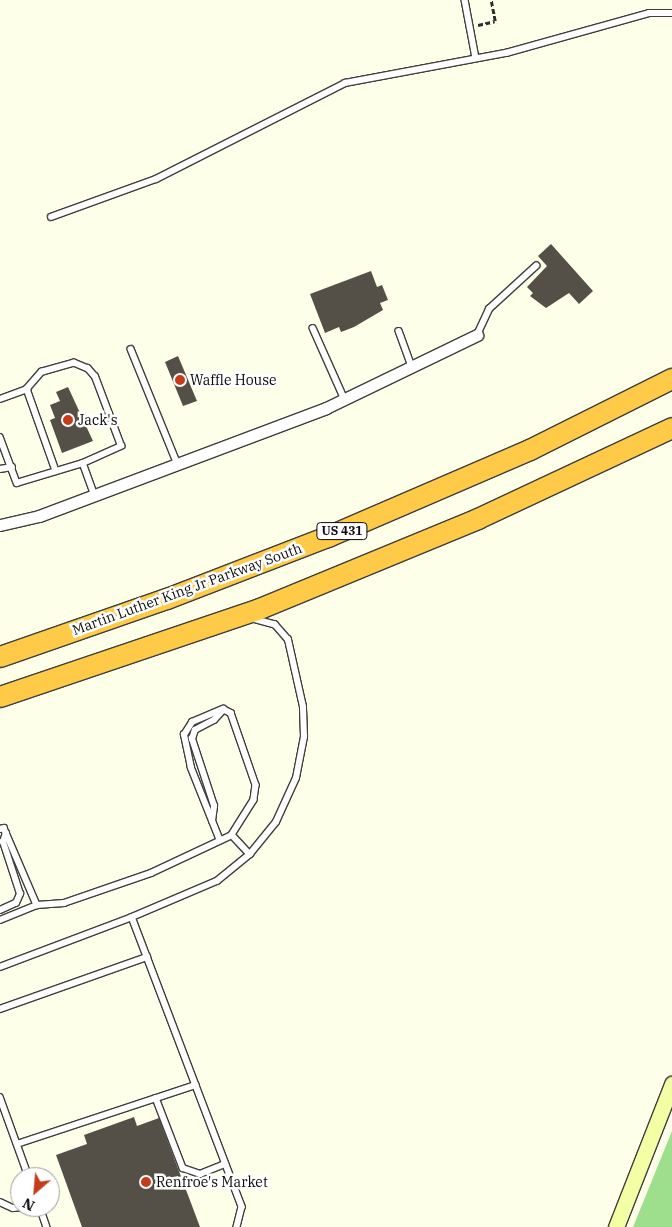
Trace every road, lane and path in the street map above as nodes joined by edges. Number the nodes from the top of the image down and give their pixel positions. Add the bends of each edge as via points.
1 (465, 0) edge
2 (491, 0) edge
3 (672, 14) edge
4 (470, 28) junction
5 (476, 58) junction
6 (51, 217) dead end
7 (536, 266) dead end
8 (313, 328) dead end
9 (399, 331) dead end
10 (477, 335) joint
11 (131, 349) dead end
12 (413, 368) junction
13 (672, 379) edge
14 (27, 389) junction
15 (0, 399) edge
16 (345, 400) junction
17 (672, 428) edge
18 (0, 436) edge
19 (82, 463) junction
20 (178, 466) junction
21 (12, 467) junction
22 (0, 469) edge
23 (56, 471) junction
24 (95, 496) junction
25 (0, 525) edge
26 (234, 618) junction
27 (0, 657) edge
28 (0, 697) edge
29 (0, 829) edge
30 (6, 833) junction
31 (232, 835) junction
32 (220, 841) junction
33 (250, 854) junction
34 (36, 905) junction
35 (0, 910) edge
36 (132, 917) junction
37 (0, 920) edge
38 (147, 957) junction
39 (0, 967) edge
40 (0, 1010) edge
41 (672, 1084) edge
42 (195, 1085) junction
43 (0, 1097) edge
44 (156, 1098) junction
45 (3, 1113) edge
46 (17, 1144) junction
47 (225, 1164) junction
48 (25, 1167) edge
49 (237, 1227) edge
50 (616, 1227) edge

1 - 4 lane
2 - 4 path via 495,21
3 - 5 lane via 649,13 506,53
4 - 5 lane
5 - 6 lane via 345,83 156,179
7 - 10 lane via 489,309
8 - 16 lane
9 - 12 lane
10 - 12 street
11 - 20 lane
12 - 16 street
13 - 27 highway, Martin Luther King Jr Parkway South / US 431 via 530,450 328,537 167,599
14 - 15 lane
14 - 19 lane via 42,372 70,363 84,366 92,372 122,446
14 - 23 lane
16 - 20 street
17 - 26 highway via 478,519
18 - 21 lane
19 - 23 lane
19 - 24 lane
20 - 24 street
21 - 22 lane
21 - 23 lane via 17,483
24 - 25 street via 39,516
26 - 28 highway
26 - 33 lane via 275,625 288,640 303,707 304,737 296,778 276,822
29 - 30 lane via 4,828
30 - 34 lane
30 - 35 lane via 2,842 20,894 16,903
31 - 32 lane
31 - 32 lane via 254,800 256,785 231,713 223,709 214,720 195,730 192,739 214,806 212,821
31 - 33 lane
32 - 34 lane via 151,873 64,903
33 - 36 lane via 217,880
34 - 37 lane
36 - 38 lane
36 - 39 lane
38 - 40 lane
38 - 42 lane
41 - 50 street
42 - 44 lane
42 - 47 lane
43 - 45 lane
44 - 46 lane
44 - 47 lane via 183,1168 200,1174
45 - 46 lane
46 - 48 lane
47 - 49 lane via 242,1207

